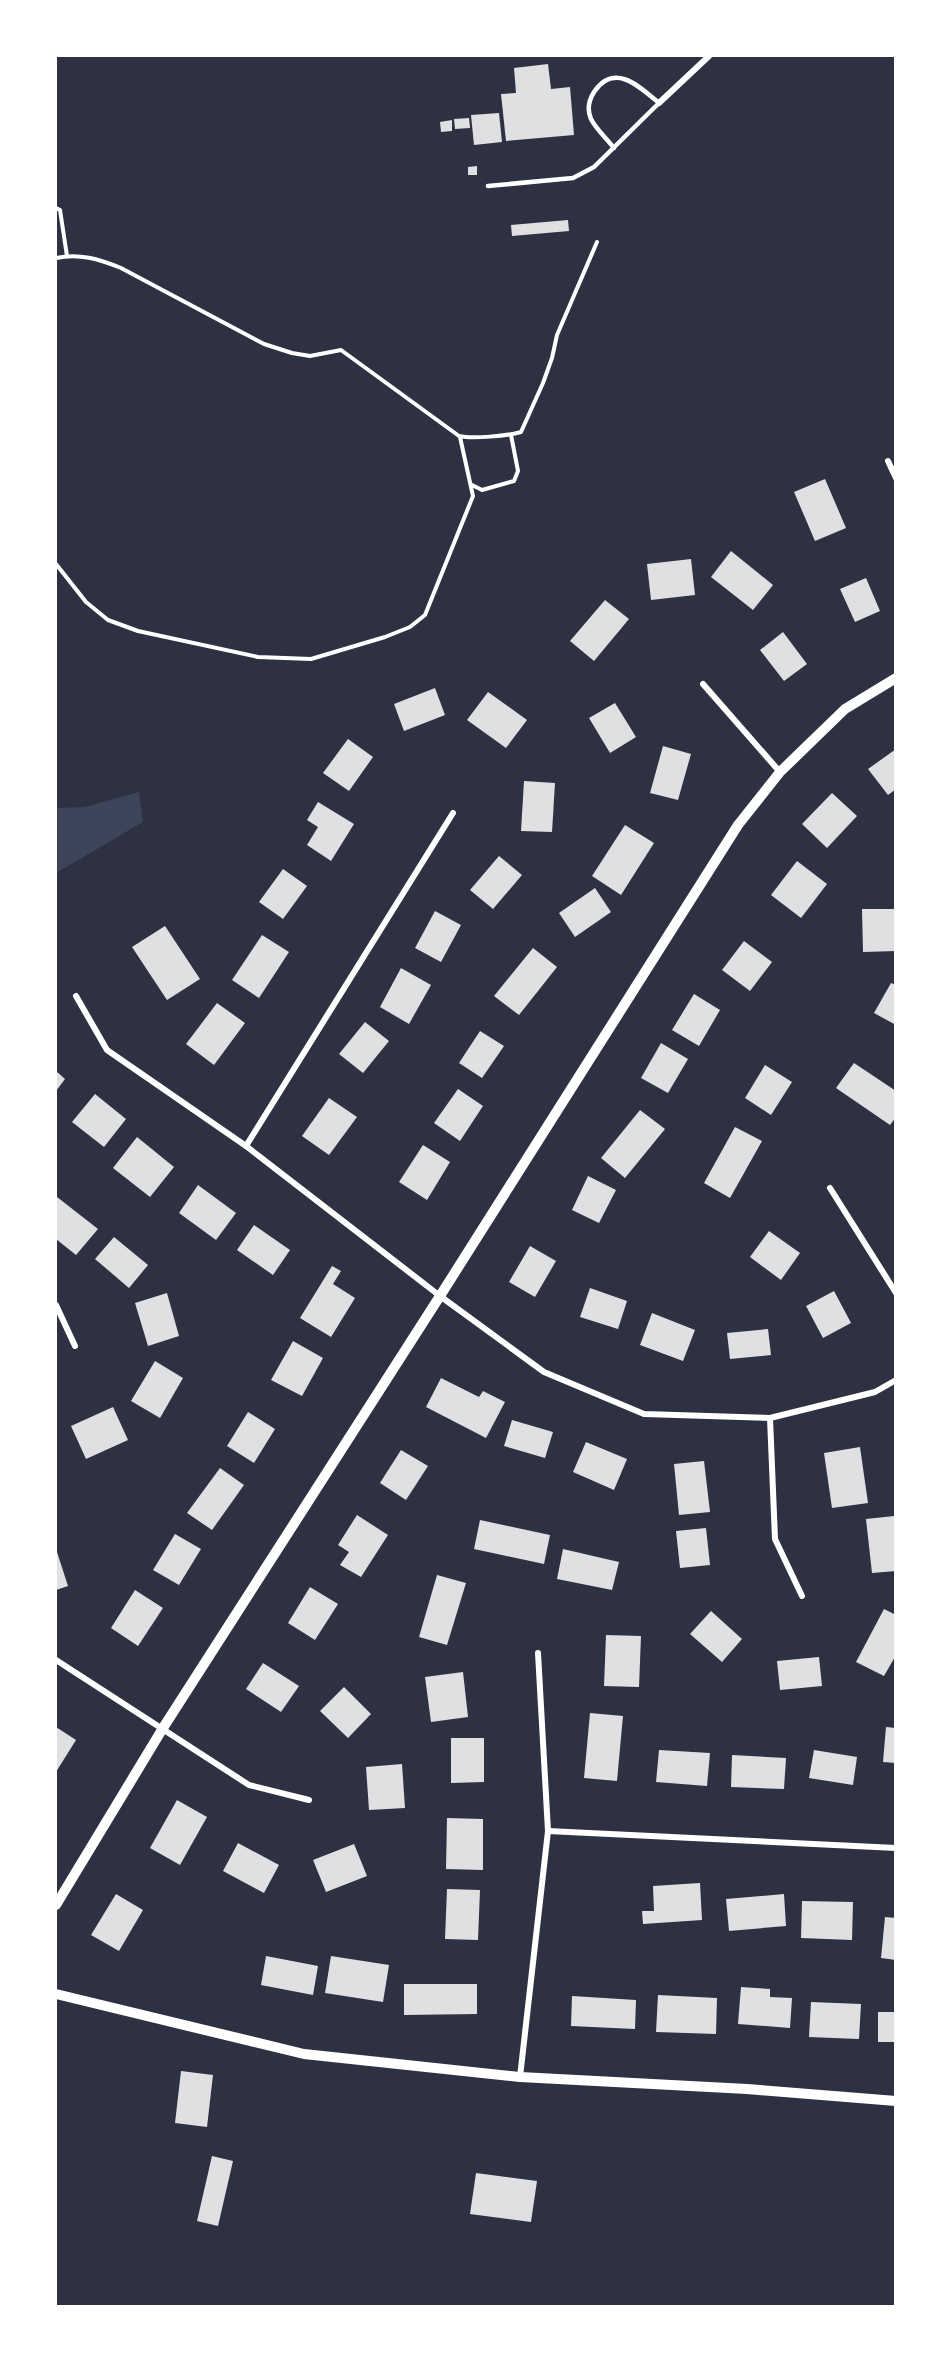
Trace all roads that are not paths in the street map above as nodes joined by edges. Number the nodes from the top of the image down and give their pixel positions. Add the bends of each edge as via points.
1 (709, 56) edge
2 (658, 103) junction
3 (614, 148) junction
4 (488, 186) dead end
5 (888, 461) dead end
6 (896, 478) edge
7 (896, 678) edge
8 (703, 684) dead end
9 (780, 772) junction
10 (453, 813) dead end
11 (76, 996) dead end
12 (246, 1146) junction
13 (830, 1188) dead end
14 (896, 1293) edge
15 (440, 1296) junction
16 (56, 1305) edge
17 (75, 1346) dead end
18 (896, 1380) edge
19 (770, 1418) junction
20 (802, 1596) dead end
21 (538, 1653) dead end
22 (56, 1660) edge
23 (163, 1728) junction
24 (309, 1800) dead end
25 (548, 1831) junction
26 (896, 1848) edge
27 (56, 1905) edge
28 (56, 1994) edge
29 (520, 2077) junction
30 (896, 2101) edge

1 - 2 street
2 - 3 lane
2 - 3 lane via 630,81 617,77 605,80 588,107 591,119
3 - 4 lane via 594,167 573,178
5 - 6 street
7 - 9 street via 846,709
8 - 9 street
9 - 15 street via 732,835
10 - 12 street
11 - 12 street via 107,1050
12 - 15 street
13 - 14 street
15 - 19 street via 544,1372 644,1414
15 - 23 street
16 - 17 street
18 - 19 street via 875,1392
19 - 20 street via 775,1539
21 - 25 street
22 - 23 street
23 - 24 street via 249,1785
23 - 27 street
25 - 26 street
25 - 29 street
28 - 29 street via 304,2054
29 - 30 street

